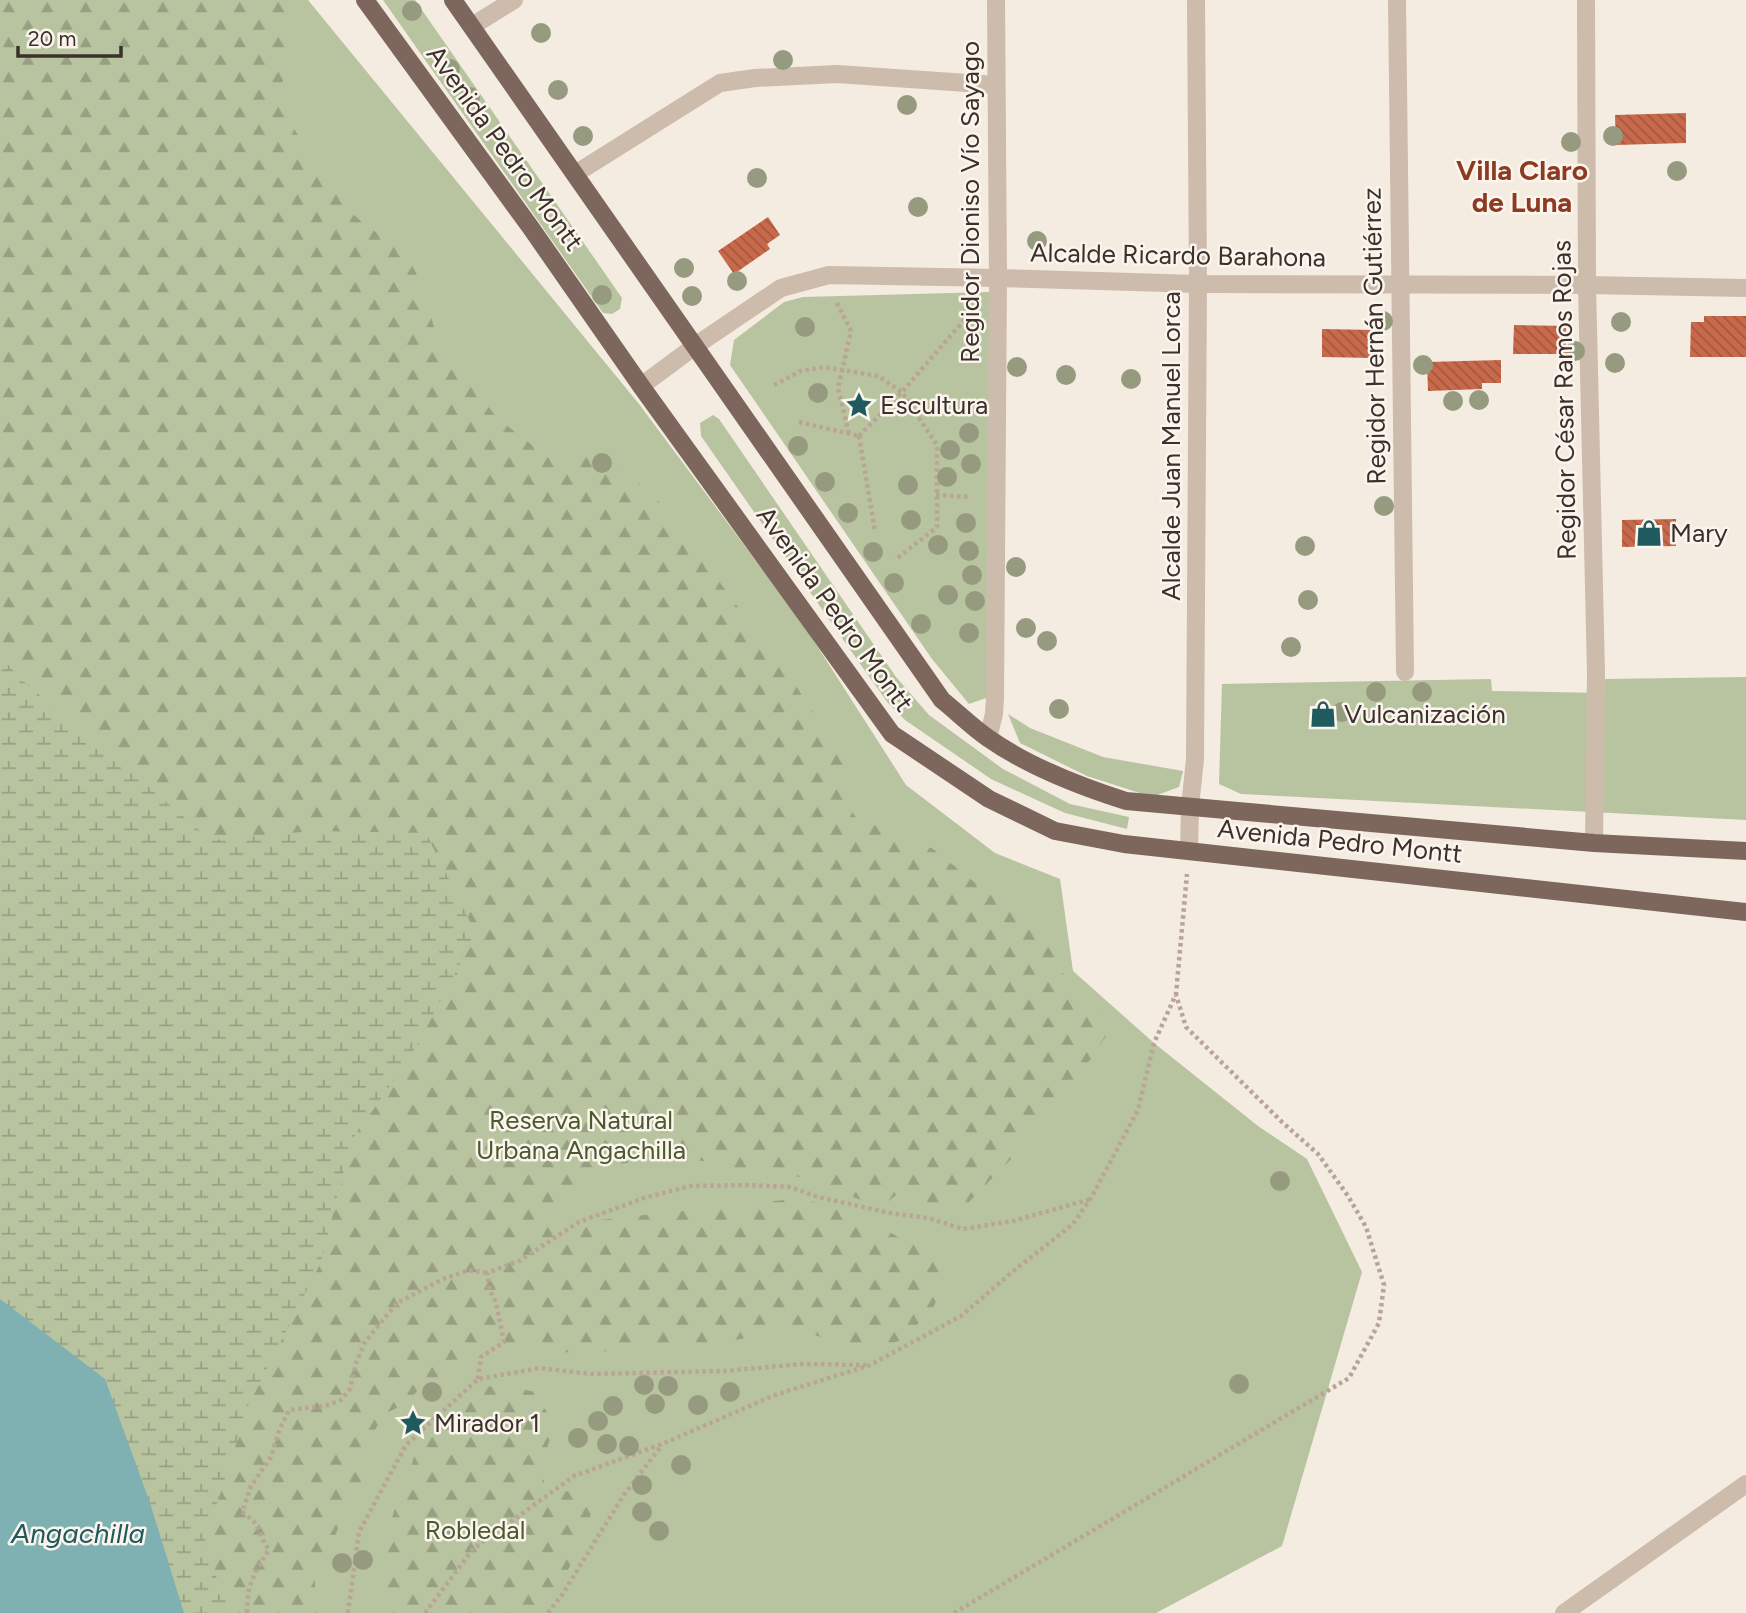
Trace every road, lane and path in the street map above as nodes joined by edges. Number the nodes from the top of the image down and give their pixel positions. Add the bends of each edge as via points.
1 (365, 0) edge
2 (453, 0) edge
3 (514, 0) edge
4 (996, 0) edge
5 (1196, 0) edge
6 (1397, 0) edge
7 (1586, 0) edge
8 (472, 26) junction
9 (996, 85) junction
10 (575, 174) junction
11 (999, 278) junction
12 (1198, 284) junction
13 (1399, 284) junction
14 (1587, 285) junction
15 (1746, 288) edge
16 (837, 303) dead end
17 (979, 303) dead end
18 (695, 346) junction
19 (843, 370) junction
20 (774, 385) dead end
21 (641, 386) junction
22 (902, 392) junction
23 (799, 422) dead end
24 (849, 434) junction
25 (859, 436) junction
26 (936, 495) junction
27 (996, 498) junction
28 (875, 531) dead end
29 (895, 560) dead end
30 (1405, 672) dead end
31 (988, 738) junction
32 (1190, 807) junction
33 (1594, 843) junction
34 (1189, 850) junction
35 (1746, 851) edge
36 (1746, 912) edge
37 (1176, 994) junction
38 (1091, 1198) junction
39 (488, 1273) junction
40 (870, 1365) junction
41 (478, 1379) junction
42 (662, 1444) junction
43 (1746, 1484) edge
44 (247, 1613) edge
45 (348, 1613) edge
46 (425, 1613) edge
47 (548, 1613) edge
48 (954, 1613) edge
49 (1564, 1613) edge

1 - 21 main road, Avenida Pedro Montt
2 - 8 main road, Avenida Pedro Montt
3 - 8 street
4 - 9 street, Regidor Dioniso Vío Sayago
5 - 12 street, Alcalde Juan Manuel Lorca
6 - 13 street, Regidor Hernán Gutiérrez
7 - 14 street, Regidor César Ramos Rojas
8 - 10 main road, Avenida Pedro Montt
9 - 10 street via 837,75 720,83
9 - 11 street, Regidor Dioniso Vío Sayago
10 - 18 main road, Avenida Pedro Montt
11 - 12 street, Alcalde Ricardo Barahona
11 - 18 street, Alcalde Ricardo Barahona via 829,275 781,288
11 - 27 street, Regidor Dioniso Vío Sayago
12 - 13 street, Alcalde Ricardo Barahona
12 - 32 street, Alcalde Juan Manuel Lorca via 1195,759
13 - 14 street, Alcalde Ricardo Barahona
13 - 30 street, Regidor Hernán Gutiérrez
14 - 15 street, Alcalde Ricardo Barahona
14 - 33 street, Regidor César Ramos Rojas via 1596,673
16 - 19 path via 851,331
17 - 22 path
18 - 21 street, Alcalde Ricardo Barahona
18 - 31 main road, Avenida Pedro Montt via 942,700
19 - 20 path via 801,371
19 - 22 path via 878,376
19 - 24 path via 838,388
21 - 34 main road, Avenida Pedro Montt via 892,734 989,799 1055,831
22 - 25 path
22 - 26 path via 937,445
23 - 24 path
24 - 25 path
25 - 28 path
26 - 27 path
26 - 29 path via 937,527
27 - 31 street, Regidor Dioniso Vío Sayago via 994,714
31 - 32 main road, Avenida Pedro Montt via 1090,790 1126,801
32 - 33 main road, Avenida Pedro Montt
32 - 34 street, Alcalde Juan Manuel Lorca
33 - 35 main road, Avenida Pedro Montt
34 - 36 main road, Avenida Pedro Montt
34 - 37 path
37 - 38 path via 1154,1043 1138,1110
37 - 48 path via 1186,1027 1318,1154 1348,1196 1367,1227 1384,1285 1380,1323 1349,1378
38 - 39 path via 1013,1221 964,1228 790,1187 690,1186 579,1222 519,1261
38 - 40 path via 1073,1224 961,1316
39 - 41 path via 504,1342 481,1357
39 - 44 path via 469,1270 397,1303 365,1342 341,1400 289,1410 242,1512 255,1523 269,1549 252,1577
40 - 41 path via 591,1374 540,1368
40 - 42 path via 775,1395
41 - 45 path via 406,1445 359,1532
42 - 46 path via 574,1476 473,1549
42 - 47 path
43 - 49 street

